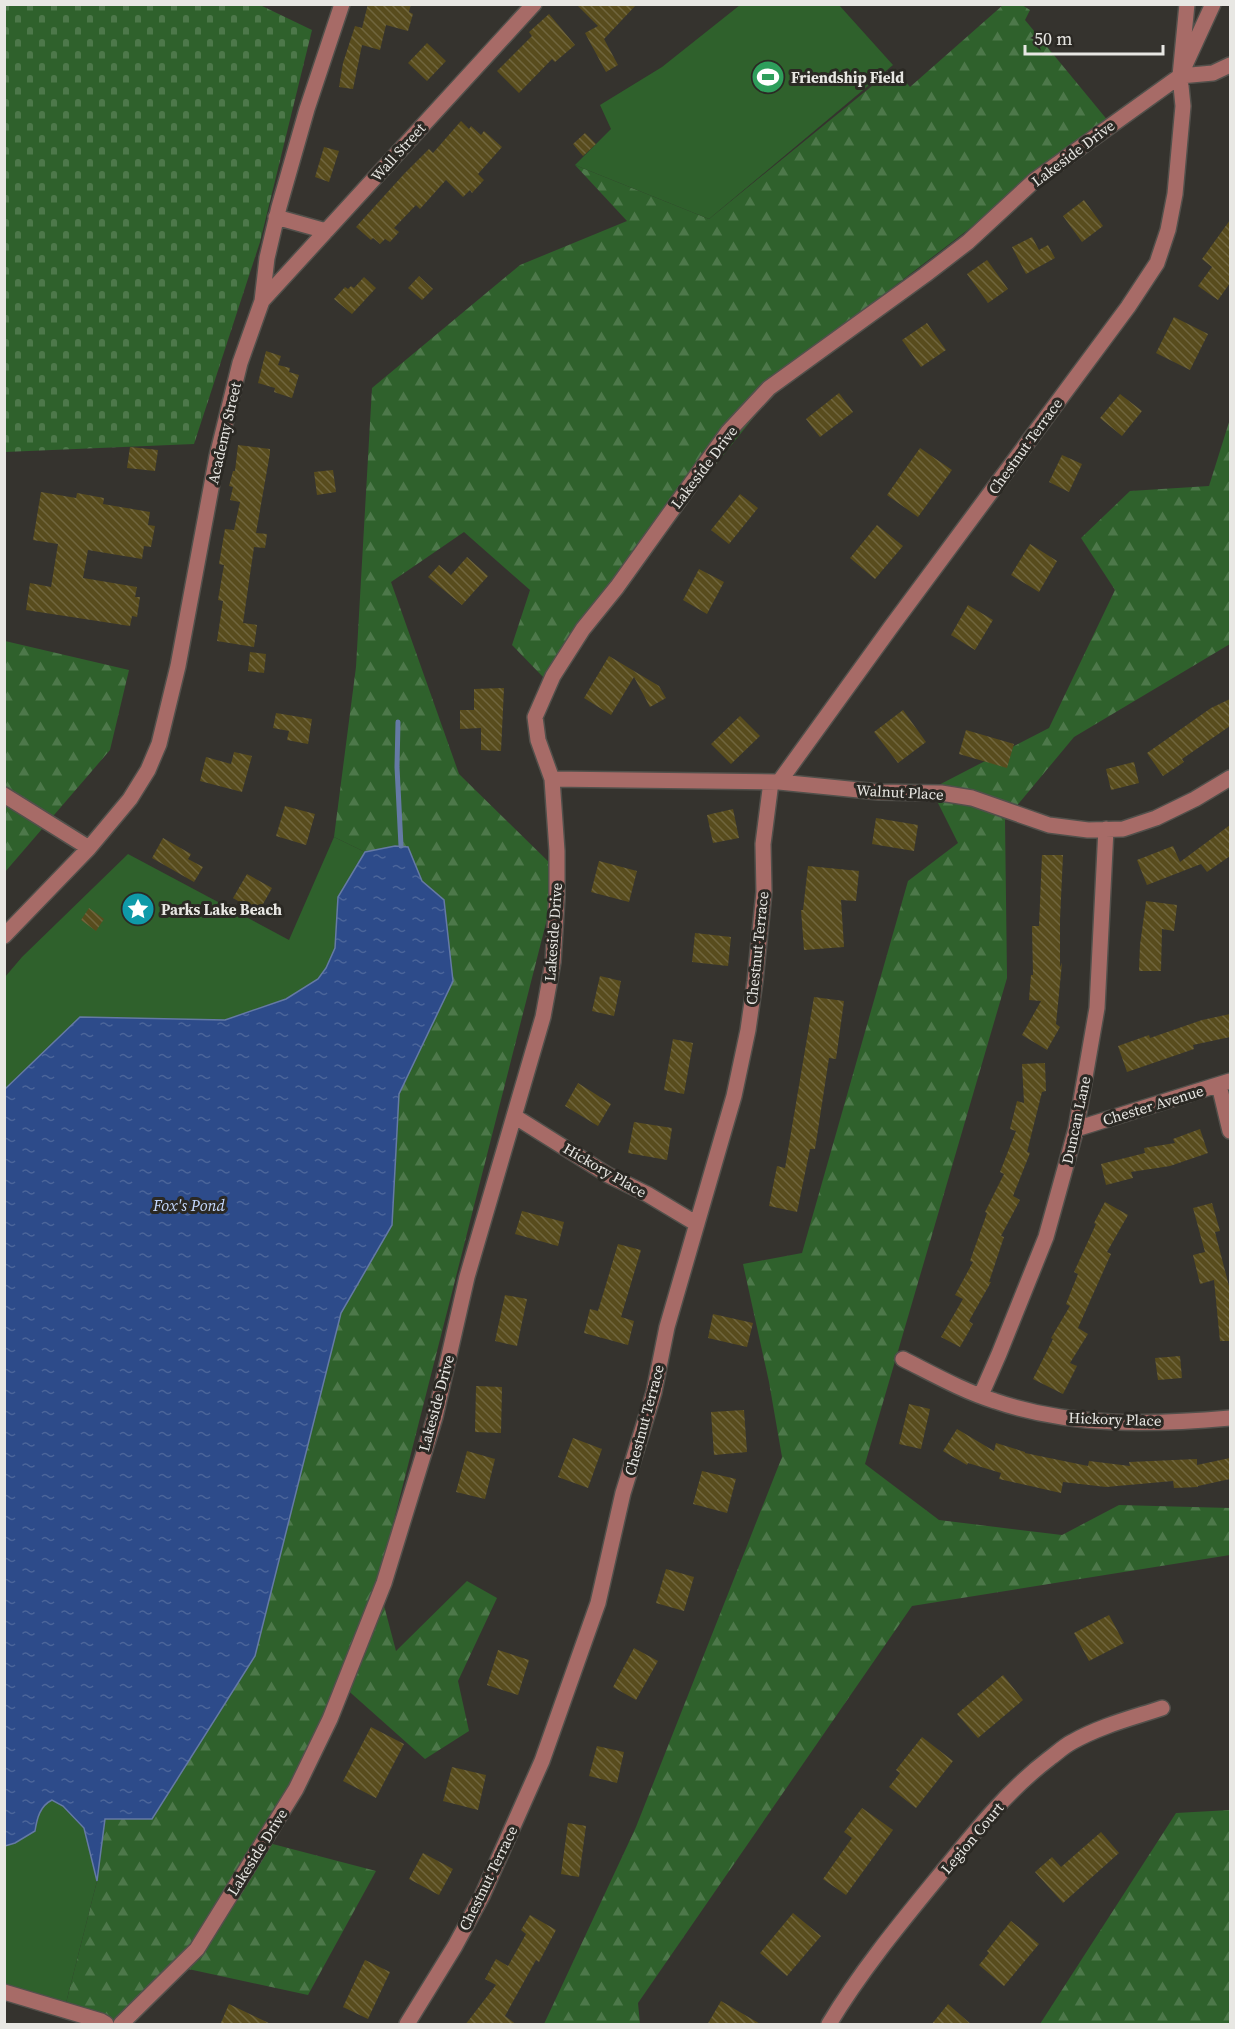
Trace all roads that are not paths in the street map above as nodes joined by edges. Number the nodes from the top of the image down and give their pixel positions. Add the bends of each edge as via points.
1 (342, 4) edge
2 (534, 4) edge
3 (1187, 4) edge
4 (1213, 4) edge
5 (1230, 65) edge
6 (1180, 76) junction
7 (276, 217) junction
8 (326, 231) junction
9 (262, 301) junction
10 (1230, 778) edge
11 (552, 779) junction
12 (775, 782) junction
13 (4, 795) edge
14 (1106, 830) junction
15 (88, 848) junction
16 (4, 936) edge
17 (1225, 1083) edge
18 (513, 1116) junction
19 (1076, 1129) junction
20 (1230, 1131) edge
21 (697, 1224) junction
22 (903, 1359) dead end
23 (981, 1395) junction
24 (1230, 1418) edge
25 (1162, 1708) dead end
26 (4, 1992) edge
27 (106, 2025) edge
28 (121, 2025) edge
29 (407, 2025) edge
30 (829, 2025) edge

1 - 7 street, Academy Street
2 - 8 street, Wall Street
3 - 6 street, Chestnut Terrace
4 - 6 street
5 - 6 street via 1213,73
6 - 11 street, Lakeside Drive via 1035,180 933,269 769,387 728,432 553,675 535,717 538,740
6 - 12 street, Chestnut Terrace via 1183,106 1175,194 1157,263
7 - 8 street
7 - 9 street, Academy Street
8 - 9 street, Wall Street
9 - 15 street, Academy Street via 240,363 217,456 178,666 159,744 139,786
10 - 14 street, Walnut Place via 1156,818
11 - 12 street, Walnut Place
11 - 18 street, Lakeside Drive via 557,850 553,962 543,1017
12 - 14 street, Walnut Place via 972,798 1049,825
12 - 21 street, Chestnut Terrace via 763,844 764,892 748,1030 734,1096
13 - 15 street
14 - 19 street, Duncan Lane via 1097,1008
15 - 16 street, Academy Street
17 - 19 street, Chester Avenue
17 - 20 street
18 - 21 street, Hickory Place
18 - 28 street, Lakeside Drive via 410,1501 384,1583 330,1719 296,1789 197,1949
19 - 23 street, Duncan Lane via 1046,1237
21 - 29 street, Chestnut Terrace via 623,1494 598,1603 542,1761 482,1896
22 - 23 street, Hickory Place
23 - 24 street, Hickory Place via 1048,1416 1084,1421
25 - 30 street, Legion Court via 1071,1742 1033,1771 969,1839 888,1938
26 - 27 street

